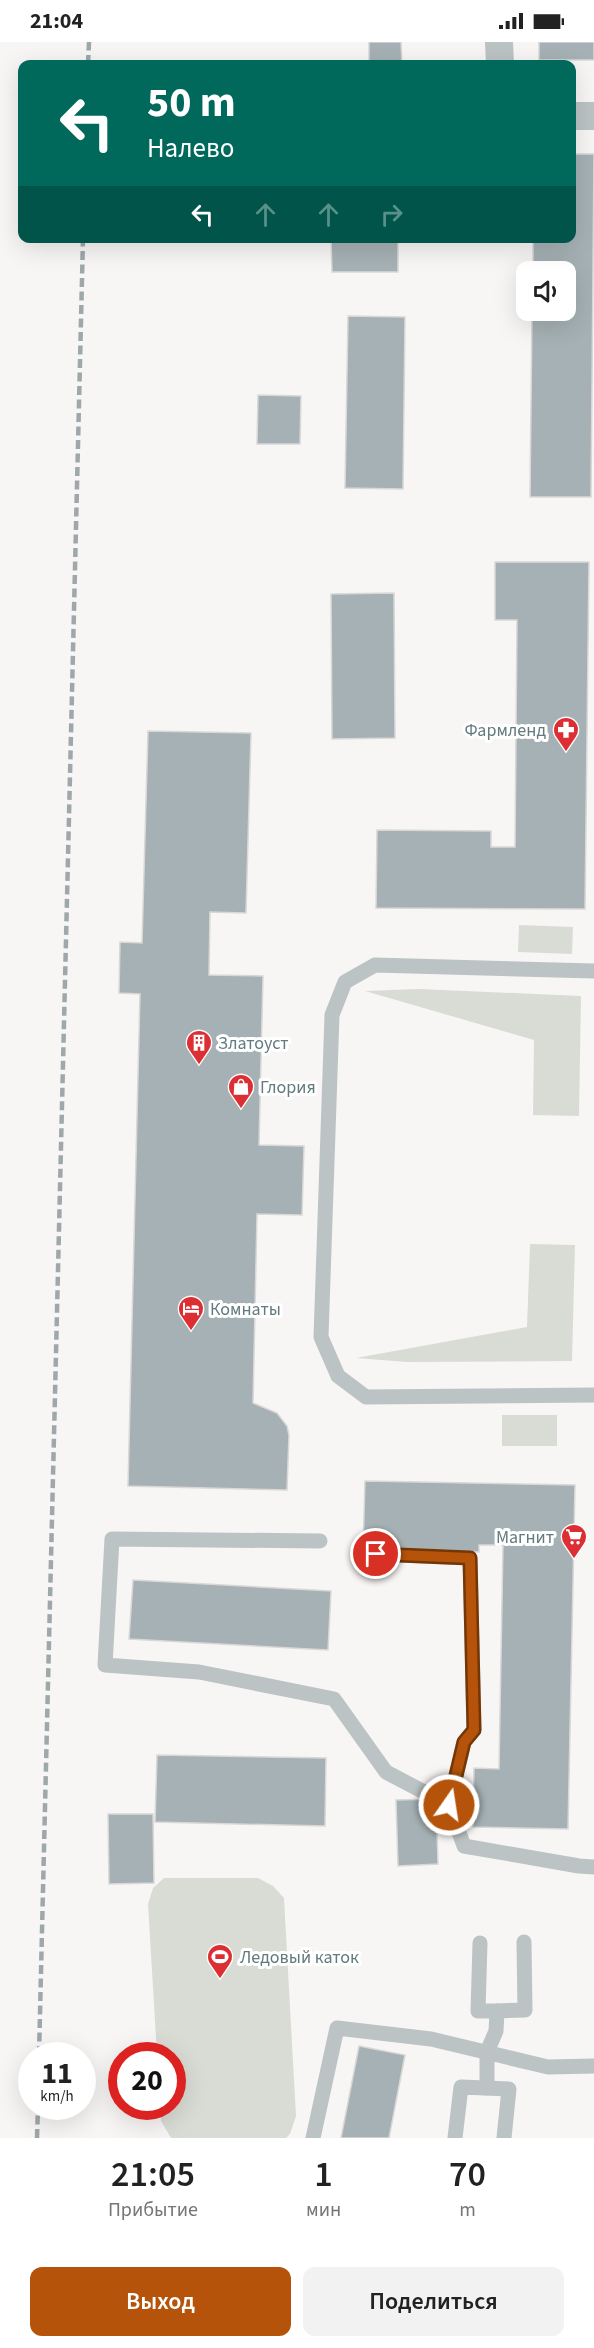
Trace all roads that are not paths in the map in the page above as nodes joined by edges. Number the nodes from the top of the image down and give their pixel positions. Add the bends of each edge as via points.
1 (499, 42) edge
2 (500, 60) edge
3 (576, 116) edge
4 (594, 116) edge
5 (594, 971) edge
6 (594, 1395) edge
7 (320, 1541) dead end
8 (376, 1554) dead end
9 (449, 1805) junction
10 (594, 1867) edge
11 (524, 1942) dead end
12 (480, 1943) dead end
13 (497, 2011) junction
14 (487, 2052) junction
15 (594, 2066) edge
16 (487, 2088) junction
17 (313, 2138) edge
18 (455, 2138) edge
19 (504, 2138) edge

1 - 2 street
3 - 4 street
5 - 6 lane via 375,965 345,982 332,1015 321,1338 338,1376 366,1397
7 - 9 lane via 112,1539 105,1665 199,1672 334,1700 386,1772
8 - 9 lane via 470,1558 474,1730 464,1742
9 - 10 lane via 464,1846
11 - 13 lane via 525,2010
12 - 13 lane via 478,2011
13 - 14 lane via 496,2031
14 - 15 lane via 548,2067
14 - 16 lane
14 - 17 lane via 430,2039 337,2028
16 - 18 lane via 461,2087
16 - 19 lane via 509,2089

